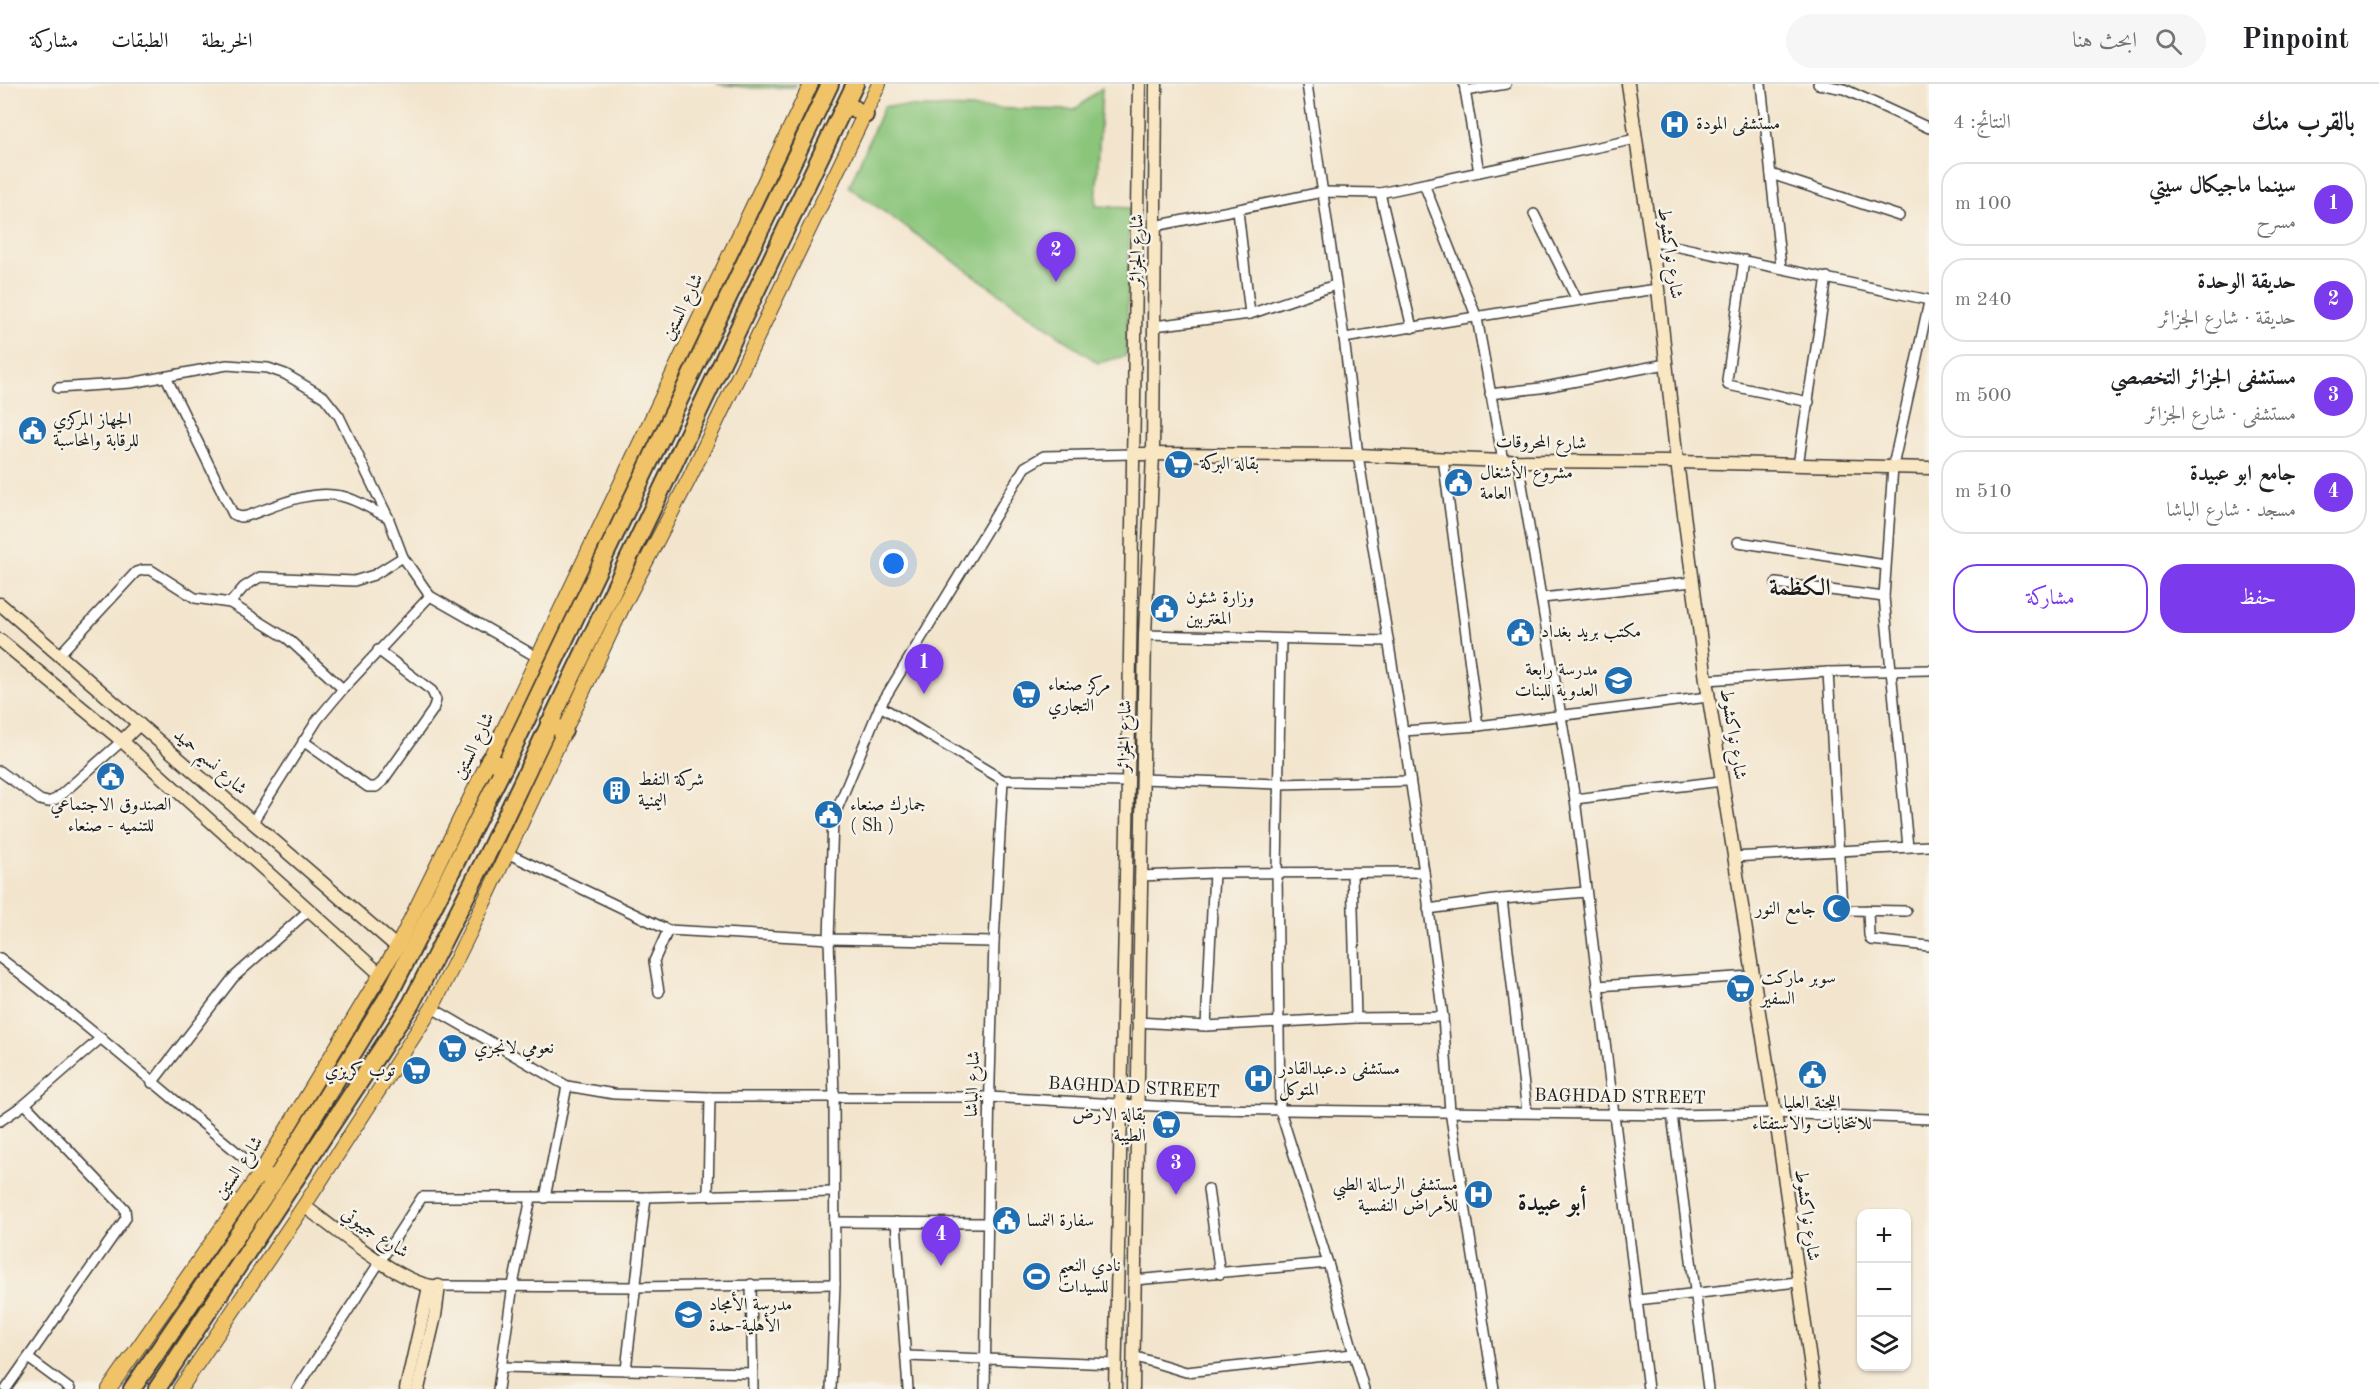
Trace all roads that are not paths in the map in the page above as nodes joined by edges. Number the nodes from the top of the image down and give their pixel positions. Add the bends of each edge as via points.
1 (811, 84) edge
2 (830, 84) edge
3 (855, 84) edge
4 (879, 84) edge
5 (1139, 84) edge
6 (1156, 84) edge
7 (1307, 84) edge
8 (1506, 84) edge
9 (1628, 84) edge
10 (1761, 84) edge
11 (1818, 84) edge
12 (1846, 87) edge
13 (1465, 88) edge
14 (846, 104) junction
15 (865, 115) junction
16 (1138, 126) junction
17 (1156, 126) junction
18 (1929, 128) edge
19 (1636, 139) junction
20 (1479, 172) junction
21 (1771, 174) junction
22 (1424, 184) junction
23 (1322, 192) junction
24 (1380, 193) junction
25 (768, 196) junction
26 (1238, 211) junction
27 (1534, 214) dead end
28 (1899, 216) dead end
29 (1155, 226) junction
30 (1651, 241) junction
31 (1744, 260) junction
32 (1781, 267) junction
33 (1827, 277) junction
34 (1335, 285) junction
35 (1658, 289) junction
36 (1577, 300) junction
37 (1929, 301) edge
38 (724, 308) junction
39 (1250, 314) junction
40 (1477, 318) junction
41 (741, 319) junction
42 (1154, 326) junction
43 (1412, 328) junction
44 (1344, 338) junction
45 (1666, 364) junction
46 (166, 377) junction
47 (58, 387) dead end
48 (1490, 393) junction
49 (1809, 402) junction
50 (1132, 454) junction
51 (1153, 454) junction
52 (1358, 455) junction
53 (1443, 458) junction
54 (1503, 461) junction
55 (1518, 461) junction
56 (1677, 462) junction
57 (1798, 465) junction
58 (1893, 466) junction
59 (1929, 468) edge
60 (388, 518) junction
61 (1738, 542) dead end
62 (403, 557) junction
63 (1885, 565) junction
64 (1692, 582) junction
65 (1776, 583) dead end
66 (430, 596) junction
67 (1884, 597) junction
68 (1542, 598) junction
69 (230, 603) junction
70 (0, 604) edge
71 (1145, 635) junction
72 (1281, 639) junction
73 (0, 640) edge
74 (1387, 641) junction
75 (378, 650) junction
76 (59, 655) junction
77 (537, 657) junction
78 (1892, 670) junction
79 (1929, 670) edge
80 (1828, 672) junction
81 (1706, 680) junction
82 (343, 689) junction
83 (1708, 698) junction
84 (880, 706) junction
85 (1559, 716) junction
86 (139, 724) junction
87 (1478, 726) junction
88 (557, 727) junction
89 (1403, 731) junction
90 (122, 741) junction
91 (303, 741) junction
92 (496, 764) junction
93 (0, 771) edge
94 (1142, 779) junction
95 (1003, 780) junction
96 (1410, 781) junction
97 (1722, 781) junction
98 (1128, 782) junction
99 (1278, 784) junction
100 (1575, 799) junction
101 (252, 823) junction
102 (1929, 846) edge
103 (1908, 847) junction
104 (1838, 850) junction
105 (507, 853) junction
106 (1733, 857) junction
107 (1424, 872) junction
108 (1214, 873) junction
109 (1277, 873) junction
110 (1352, 873) junction
111 (1140, 876) junction
112 (1586, 892) junction
113 (1502, 899) junction
114 (1428, 909) junction
115 (1868, 910) junction
116 (308, 911) junction
117 (1906, 911) dead end
118 (668, 930) junction
119 (829, 939) junction
120 (994, 942) junction
121 (1929, 945) edge
122 (397, 947) junction
123 (0, 958) edge
124 (380, 974) junction
125 (1752, 976) junction
126 (1597, 986) junction
127 (659, 992) dead end
128 (432, 1008) junction
129 (1443, 1017) junction
130 (1356, 1018) junction
131 (1137, 1022) junction
132 (1280, 1022) junction
133 (1206, 1026) junction
134 (101, 1038) junction
135 (152, 1083) junction
136 (567, 1086) junction
137 (834, 1096) junction
138 (710, 1097) junction
139 (989, 1097) junction
140 (26, 1104) junction
141 (1121, 1104) junction
142 (1138, 1104) junction
143 (1280, 1110) junction
144 (1450, 1111) junction
145 (1527, 1112) junction
146 (1615, 1113) junction
147 (1774, 1113) junction
148 (1672, 1115) junction
149 (1929, 1119) edge
150 (0, 1121) edge
151 (267, 1178) junction
152 (1208, 1189) dead end
153 (833, 1192) junction
154 (708, 1195) junction
155 (646, 1197) junction
156 (531, 1198) junction
157 (545, 1198) junction
158 (304, 1206) junction
159 (834, 1222) junction
160 (897, 1222) junction
161 (986, 1223) junction
162 (380, 1262) junction
163 (1328, 1263) junction
164 (1220, 1274) junction
165 (1134, 1280) junction
166 (1797, 1282) junction
167 (751, 1284) junction
168 (835, 1284) junction
169 (513, 1285) junction
170 (434, 1286) junction
171 (635, 1287) junction
172 (1697, 1295) junction
173 (1637, 1300) junction
174 (1353, 1354) junction
175 (907, 1356) junction
176 (1133, 1356) junction
177 (28, 1358) junction
178 (985, 1358) junction
179 (1115, 1364) junction
180 (502, 1367) junction
181 (626, 1370) junction
182 (752, 1373) junction
183 (6, 1389) edge
184 (70, 1389) edge
185 (109, 1389) edge
186 (132, 1389) edge
187 (157, 1389) edge
188 (180, 1389) edge
189 (297, 1389) edge
190 (406, 1389) edge
191 (418, 1389) edge
192 (498, 1389) edge
193 (753, 1389) edge
194 (831, 1389) edge
195 (908, 1389) edge
196 (985, 1389) edge
197 (1115, 1389) edge
198 (1133, 1389) edge
199 (1364, 1389) edge
200 (1494, 1389) edge
201 (1648, 1389) edge
202 (1708, 1389) edge
203 (1814, 1389) edge

1 - 25 main road, شارع الستين
2 - 25 highway, شارع الستين
3 - 14 highway
4 - 15 main road
5 - 16 main road, شارع الجزائر
6 - 17 main road, شارع الجزائر
7 - 23 street
8 - 13 street
9 - 19 main road, شارع نواكشوط
10 - 21 street
11 - 12 street
12 - 18 street
13 - 20 street
14 - 15 highway
14 - 41 highway
15 - 88 main road via 689,479
16 - 17 main road
16 - 50 main road, شارع الجزائر
17 - 29 main road, شارع الجزائر
19 - 20 street
19 - 30 main road, شارع نواكشوط
20 - 22 street
21 - 28 street
21 - 32 street
22 - 24 street
22 - 40 street
23 - 24 street
23 - 26 street
23 - 34 street
24 - 43 street
25 - 38 highway, شارع الستين
25 - 77 main road, شارع الستين
26 - 29 street
26 - 39 street
27 - 36 street
29 - 42 main road, شارع الجزائر
30 - 31 street
30 - 35 main road, شارع نواكشوط
31 - 32 street
31 - 49 street via 1728,385
32 - 33 street
33 - 37 street
33 - 49 street
34 - 39 street
34 - 44 street
35 - 36 street
35 - 45 main road, شارع نواكشوط
36 - 40 street
37 - 58 street
38 - 41 highway
38 - 92 highway, شارع الستين
39 - 42 street
40 - 43 street
40 - 48 street
41 - 88 highway
42 - 51 main road, شارع الجزائر
43 - 44 street
44 - 52 street
45 - 48 street via 1540,388
45 - 56 main road, شارع نواكشوط
46 - 47 street
46 - 60 street via 244,364 285,374 324,398 339,416
46 - 60 street via 233,514 247,516 305,496 323,494 343,496
48 - 54 street
49 - 57 street
50 - 51 main road, شارع المحروقات
50 - 84 street via 1044,456 1025,467
50 - 98 main road, شارع الجزائر
51 - 52 main road, شارع المحروقات
51 - 71 main road, شارع الجزائر
52 - 53 main road, شارع المحروقات
52 - 74 street
53 - 54 main road, شارع المحروقات
53 - 87 street
54 - 55 main road, شارع المحروقات
55 - 56 main road, شارع المحروقات
55 - 68 street
56 - 57 main road, شارع المحروقات
56 - 64 main road, شارع نواكشوط
57 - 58 main road, شارع المحروقات
58 - 59 main road, شارع المحروقات
58 - 63 street
60 - 62 street
61 - 63 street
62 - 66 street
62 - 69 street via 365,579 354,581 260,577
63 - 67 street
64 - 68 street
64 - 81 main road, شارع نواكشوط
65 - 67 street
66 - 75 street
66 - 77 street
67 - 78 street
68 - 85 street
69 - 76 street via 195,598 151,570 143,570
69 - 82 street via 288,639
70 - 76 main road, شارع نسيم حميد
71 - 72 street
71 - 94 main road, شارع الجزائر
72 - 74 street
72 - 99 street
73 - 90 main road
74 - 89 street
75 - 82 street
75 - 91 street via 432,691 436,700 433,710 381,782 368,787
76 - 86 main road, شارع نسيم حميد
77 - 92 main road, شارع الستين
78 - 79 street
78 - 80 street
78 - 103 street
80 - 81 street
80 - 104 street
81 - 83 main road, شارع نواكشوط
82 - 91 street
83 - 85 street
83 - 97 main road, شارع نواكشوط
84 - 95 street
84 - 119 street via 833,819
85 - 87 street
85 - 100 street
86 - 90 main road
86 - 101 main road, شارع نسيم حميد
87 - 89 street
88 - 105 main road
88 - 187 highway via 411,1004
89 - 96 street
90 - 93 street via 48,802
90 - 116 main road
91 - 101 street
92 - 122 main road, شارع الستين
92 - 151 highway, شارع الستين via 390,993
94 - 98 main road
94 - 99 street
94 - 111 main road, شارع الجزائر
95 - 98 street
95 - 120 street, شارع الباشا
96 - 99 street
96 - 107 street
97 - 100 street
97 - 106 main road, شارع نواكشوط
98 - 141 main road, شارع الجزائر
99 - 109 street
100 - 112 street
101 - 122 main road, شارع نسيم حميد
102 - 103 street
103 - 104 street
104 - 106 street
104 - 115 street via 1842,907
105 - 118 street
105 - 128 main road
106 - 125 main road, شارع نواكشوط
107 - 110 street
107 - 114 street
108 - 109 street
108 - 111 street
108 - 133 street
109 - 110 street
109 - 132 street
110 - 130 street
111 - 131 main road, شارع الجزائر
112 - 113 street
112 - 126 street
113 - 114 street
113 - 145 street
114 - 129 street
115 - 117 street
115 - 121 street via 1871,940
116 - 124 main road
116 - 135 street via 233,978
118 - 119 street
118 - 127 street via 654,961
119 - 120 street
119 - 137 street
120 - 139 street, شارع الباشا
122 - 124 main road, شارع الستين
123 - 134 street
124 - 151 main road, شارع الستين
125 - 126 street
125 - 147 main road, شارع نواكشوط
126 - 146 street
128 - 136 street, BAGHDAD STREET
128 - 158 main road
129 - 130 street
129 - 144 street
130 - 132 street
131 - 133 street
131 - 142 main road, شارع الجزائر
132 - 133 street
132 - 143 street
134 - 135 street
134 - 140 street
135 - 151 street
136 - 138 street, BAGHDAD STREET via 614,1094
136 - 157 street
137 - 138 street, BAGHDAD STREET
137 - 139 street, BAGHDAD STREET
137 - 153 street
138 - 154 street
139 - 141 street, BAGHDAD STREET
139 - 161 street, شارع الباشا
140 - 150 street
140 - 177 street via 125,1209 126,1218
141 - 142 street, BAGHDAD STREET
141 - 179 main road, شارع الجزائر
142 - 143 street, BAGHDAD STREET
142 - 165 main road, شارع الجزائر
143 - 144 street, BAGHDAD STREET
143 - 163 street
144 - 145 street, BAGHDAD STREET
144 - 200 street
145 - 146 street, BAGHDAD STREET
146 - 148 street, BAGHDAD STREET
146 - 173 street
147 - 148 street, BAGHDAD STREET
147 - 149 street, BAGHDAD STREET
147 - 166 main road, شارع نواكشوط
148 - 172 street
151 - 185 main road, شارع الستين
151 - 186 highway, شارع الستين
152 - 164 street
153 - 154 street
153 - 159 street
154 - 155 street
155 - 157 street
155 - 171 street
156 - 157 street
156 - 162 street via 422,1197
156 - 169 street
158 - 162 main road, شارع جيبوتي
158 - 188 main road
159 - 160 street
159 - 168 street
160 - 161 street
160 - 175 street
161 - 178 street, شارع الباشا
162 - 170 main road, شارع جيبوتي
162 - 189 street
163 - 164 street
163 - 174 street
164 - 165 street
165 - 176 main road, شارع الجزائر
166 - 172 street
166 - 203 main road, شارع نواكشوط
167 - 168 street
167 - 171 street
167 - 182 street
168 - 194 street
169 - 170 street
169 - 171 street
169 - 180 street
170 - 190 main road
170 - 191 main road via 435,1316
171 - 181 street
172 - 173 street
172 - 202 street
173 - 201 street
174 - 176 street via 1186,1372
174 - 199 street
175 - 178 street
175 - 195 street
176 - 198 main road, شارع الجزائر
177 - 183 street
177 - 184 street
178 - 179 street
178 - 196 street, شارع الباشا
179 - 197 main road, شارع الجزائر
180 - 181 street
180 - 192 street
181 - 182 street
182 - 193 street

